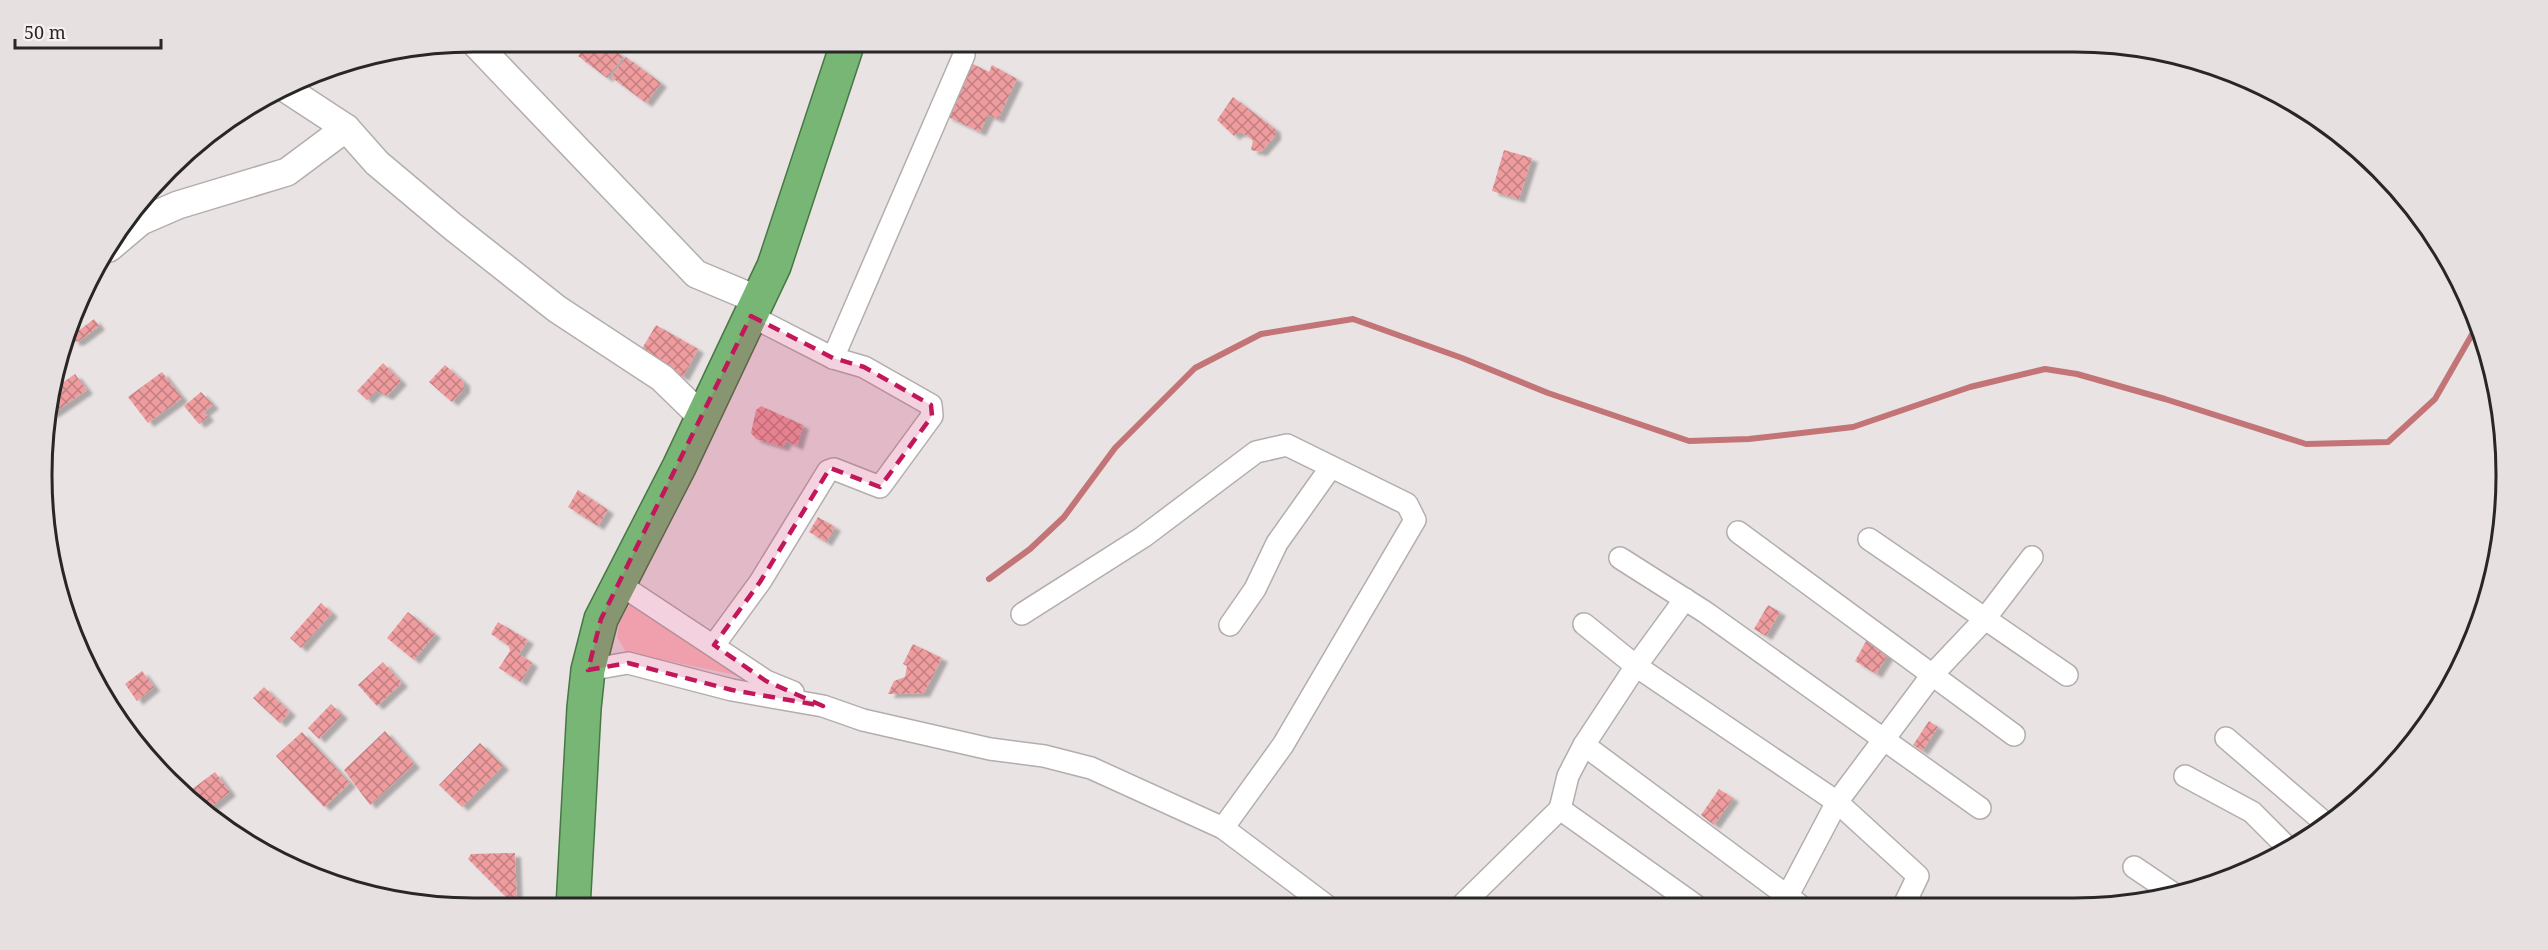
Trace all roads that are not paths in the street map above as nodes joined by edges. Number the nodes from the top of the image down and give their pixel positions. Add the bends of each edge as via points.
1 (484, 52) edge
2 (845, 52) edge
3 (964, 55) dead end
4 (294, 94) edge
5 (346, 128) junction
6 (133, 228) edge
7 (754, 308) junction
8 (833, 358) junction
9 (703, 418) junction
10 (1331, 467) junction
11 (1738, 532) dead end
12 (1869, 539) dead end
13 (2032, 556) dead end
14 (1620, 558) dead end
15 (621, 585) junction
16 (1685, 599) junction
17 (1022, 614) dead end
18 (1984, 620) junction
19 (1584, 624) dead end
20 (1230, 625) dead end
21 (714, 645) junction
22 (1636, 666) junction
23 (588, 670) junction
24 (1932, 675) junction
25 (2067, 675) dead end
26 (823, 705) junction
27 (2014, 735) dead end
28 (2226, 738) dead end
29 (1884, 740) junction
30 (1584, 745) junction
31 (2185, 776) dead end
32 (1837, 802) junction
33 (1980, 808) dead end
34 (1560, 809) junction
35 (2319, 818) edge
36 (1223, 828) junction
37 (2282, 842) edge
38 (2134, 867) dead end
39 (2164, 887) edge
40 (574, 898) edge
41 (1316, 898) edge
42 (1469, 898) edge
43 (1685, 898) edge
44 (1784, 898) edge
45 (1791, 898) edge
46 (1907, 898) edge

1 - 7 street via 696,274
2 - 7 highway via 774,266
3 - 8 street
4 - 5 street
5 - 6 street via 287,172 178,205
5 - 9 street via 377,163 452,226 557,309 662,378
7 - 8 street
7 - 9 highway
8 - 21 street via 864,367 931,405 932,416 880,487 834,469 828,471 760,582
9 - 15 highway
10 - 17 street via 1287,446 1256,452 1143,537
10 - 20 street via 1277,543 1255,589
10 - 36 street via 1407,504 1415,520 1282,746
11 - 24 street
12 - 18 street
13 - 18 street
14 - 16 street
15 - 21 street
15 - 23 highway via 601,619
16 - 22 street
16 - 29 street
18 - 24 street
18 - 25 street
19 - 22 street
21 - 26 street via 766,681
22 - 30 street
22 - 32 street
23 - 26 street via 628,663 732,690
23 - 40 highway
24 - 27 street
24 - 29 street
26 - 36 street via 863,720 1091,768
28 - 35 street
29 - 32 street
29 - 33 street
30 - 34 street via 1568,776
30 - 44 street
31 - 37 street via 2252,812
32 - 45 street
32 - 46 street via 1918,876
34 - 42 street
34 - 43 street
36 - 41 street
38 - 39 street

